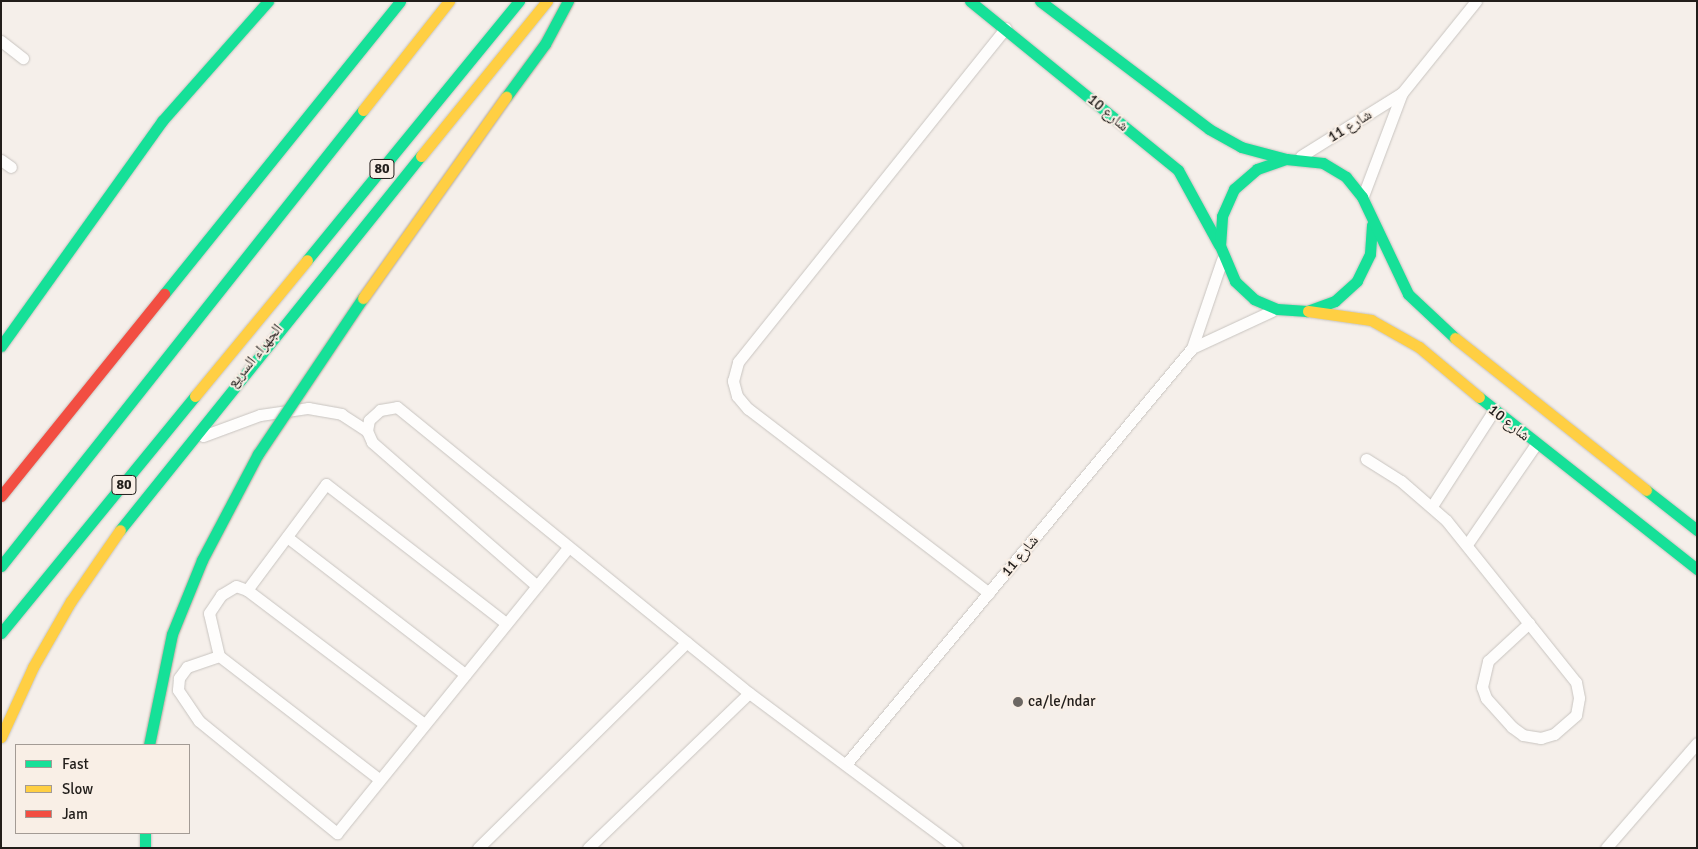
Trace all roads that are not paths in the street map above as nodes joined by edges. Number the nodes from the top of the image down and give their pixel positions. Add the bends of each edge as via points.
1 (268, 1) edge
2 (400, 1) edge
3 (450, 1) edge
4 (519, 1) edge
5 (547, 1) edge
6 (568, 1) edge
7 (1040, 1) edge
8 (1476, 1) edge
9 (973, 2) edge
10 (1006, 28) junction
11 (1, 41) edge
12 (23, 58) dead end
13 (1402, 93) junction
14 (1292, 159) junction
15 (1362, 197) junction
16 (1372, 225) junction
17 (1221, 252) junction
18 (1277, 309) junction
19 (1307, 311) junction
20 (1, 346) edge
21 (1192, 348) junction
22 (1494, 410) junction
23 (367, 431) junction
24 (1536, 444) junction
25 (181, 446) junction
26 (1366, 459) dead end
27 (1, 496) edge
28 (1432, 506) junction
29 (1697, 530) edge
30 (287, 536) junction
31 (1468, 543) junction
32 (569, 547) junction
33 (1, 566) edge
34 (1697, 569) edge
35 (537, 586) junction
36 (246, 590) junction
37 (988, 593) junction
38 (506, 623) junction
39 (1529, 624) junction
40 (1, 633) edge
41 (687, 642) junction
42 (220, 656) junction
43 (465, 674) junction
44 (749, 693) junction
45 (424, 724) junction
46 (1, 737) edge
47 (1697, 743) edge
48 (149, 744) edge
49 (847, 763) junction
50 (379, 779) junction
51 (144, 834) edge
52 (145, 848) edge
53 (478, 848) edge
54 (588, 848) edge
55 (957, 848) edge
56 (1606, 848) edge

1 - 20 main road via 162,120
2 - 27 main road
3 - 33 main road
4 - 40 main road, الجهراء السريع / 80
5 - 25 main road, الجهراء السريع
6 - 48 main road, bridge via 545,44 419,216 258,454 202,560 172,634
7 - 14 main road via 1209,129 1241,147
8 - 13 lane, شارع 11
9 - 10 main road, شارع 10
10 - 17 main road, شارع 10 via 1178,170
10 - 37 lane via 738,362 733,381 737,396 748,409
11 - 12 lane
13 - 14 lane, شارع 11
13 - 15 lane, شارع 11
14 - 15 main road via 1324,163 1346,177
14 - 17 main road via 1257,169 1234,189 1222,216
15 - 16 main road
16 - 19 main road via 1370,254 1357,281 1335,301
16 - 29 main road via 1408,294 1429,317
17 - 18 main road via 1235,281 1254,299
17 - 21 lane, شارع 11
18 - 19 main road
18 - 21 lane, شارع 11
19 - 22 main road, شارع 10 via 1371,320 1394,330
21 - 37 lane, شارع 11
22 - 24 main road, شارع 10
22 - 28 lane
23 - 25 lane via 341,414 308,408 228,424
23 - 32 lane via 369,420 380,410 398,407
23 - 35 lane via 372,442
24 - 31 lane
24 - 34 main road, شارع 10
25 - 46 main road, الجهراء السريع via 71,601 33,667
26 - 28 lane
28 - 31 lane
30 - 36 lane
30 - 38 lane via 326,484
30 - 43 lane
31 - 39 lane
32 - 35 lane
32 - 41 lane
35 - 38 lane
36 - 42 lane via 236,586 220,595 209,613
36 - 45 lane
37 - 49 lane, شارع 11
38 - 43 lane
39 - 39 lane via 1567,668 1576,682 1579,698 1576,715 1554,734 1541,738 1523,735 1512,727 1486,698 1482,687 1488,661
41 - 44 lane
41 - 53 lane
42 - 50 lane
42 - 50 lane via 187,667 179,678 178,690 199,721 337,833
43 - 45 lane
44 - 49 lane
44 - 54 lane
45 - 50 lane
47 - 56 lane
49 - 55 lane
51 - 52 main road

